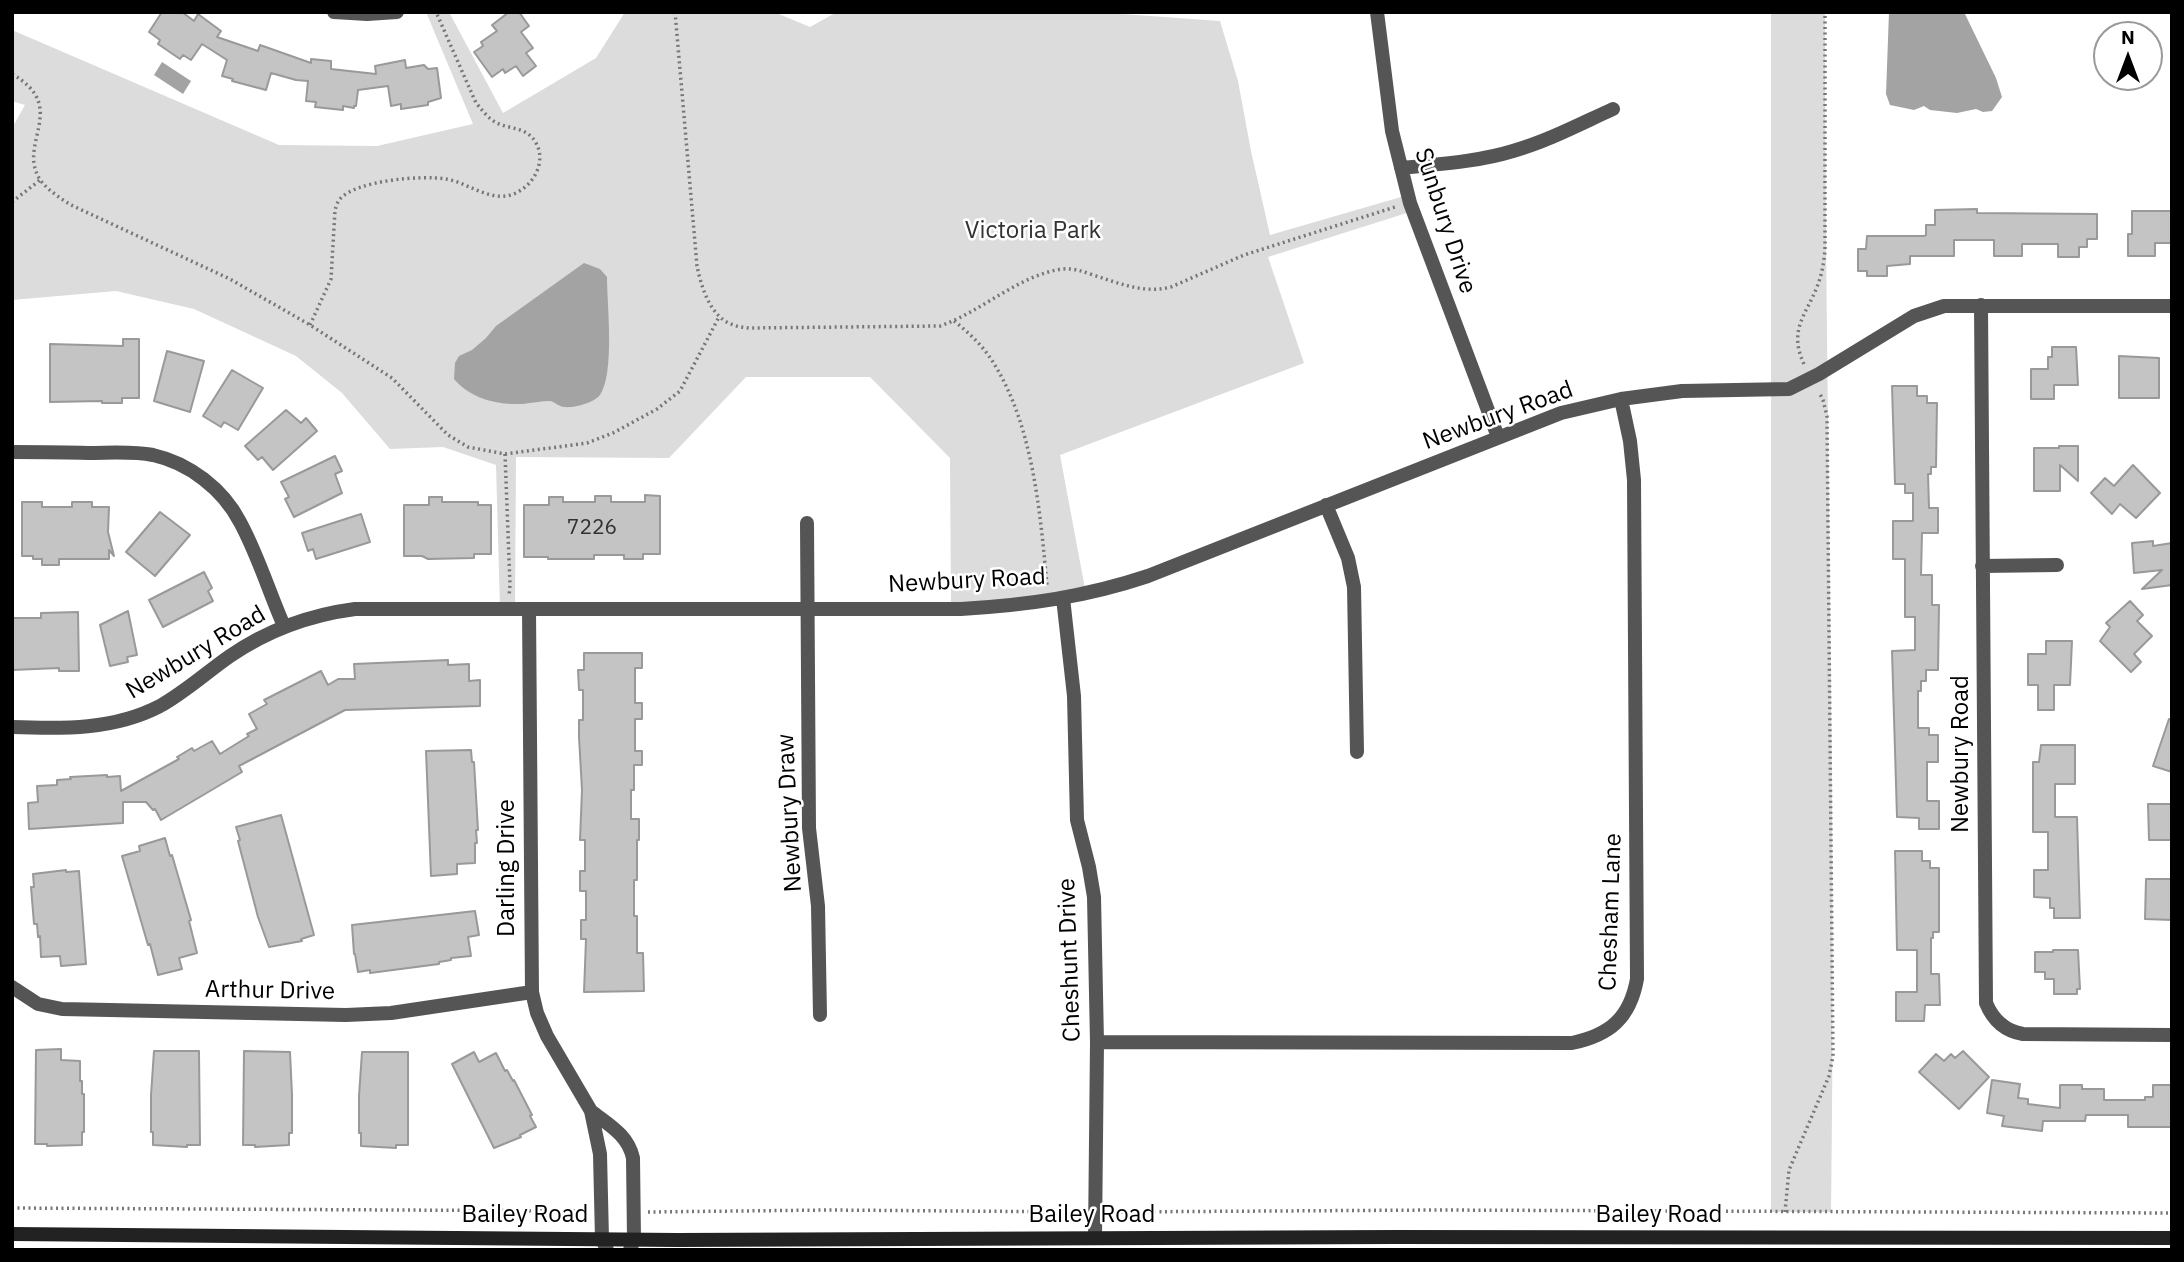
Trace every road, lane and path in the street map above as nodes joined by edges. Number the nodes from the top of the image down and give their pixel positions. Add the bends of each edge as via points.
1 (334, 12) edge
2 (397, 12) edge
3 (436, 12) edge
4 (675, 12) edge
5 (1377, 12) edge
6 (1825, 12) edge
7 (12, 74) edge
8 (1613, 108) dead end
9 (1401, 168) junction
10 (40, 180) junction
11 (12, 202) edge
12 (1410, 203) junction
13 (1981, 305) junction
14 (2172, 306) edge
15 (719, 317) junction
16 (954, 321) junction
17 (310, 325) junction
18 (1811, 378) junction
19 (1621, 399) junction
20 (1497, 437) junction
21 (12, 452) edge
22 (505, 454) junction
23 (1326, 505) junction
24 (807, 523) dead end
25 (2057, 565) dead end
26 (1982, 566) junction
27 (1056, 600) junction
28 (507, 608) junction
29 (529, 609) junction
30 (808, 609) junction
31 (284, 626) junction
32 (12, 727) edge
33 (1357, 752) dead end
34 (12, 987) edge
35 (532, 992) junction
36 (820, 1015) dead end
37 (2172, 1035) edge
38 (1097, 1042) junction
39 (591, 1111) junction
40 (1785, 1212) dead end
41 (12, 1234) edge
42 (1096, 1238) junction
43 (2172, 1238) edge
44 (605, 1244) edge
45 (632, 1244) edge

1 - 2 street
3 - 17 path via 476,103 497,123 521,129 536,142 540,151 537,173 519,191 498,197 444,178 383,182 349,192 335,210 331,279
4 - 15 path via 697,266 700,283
5 - 9 street, Sunbury Drive
6 - 18 path via 1824,267 1799,322 1798,338
7 - 10 path via 36,92 40,110 34,152
8 - 9 street via 1511,152
9 - 12 street, Sunbury Drive
10 - 11 path
10 - 17 path via 71,205 230,279
12 - 16 path via 1266,247 1158,291 1077,270 1051,272
12 - 20 street, Sunbury Drive
13 - 14 street, Newbury Road
13 - 18 street, Newbury Road via 1922,312
13 - 26 street, Newbury Road
15 - 16 path via 749,328 928,327
15 - 22 path via 680,391 657,409 587,443
16 - 27 path via 990,357 1008,388 1033,471
17 - 22 path via 392,378 448,435 468,447
18 - 19 street, Newbury Road via 1789,389 1682,391
18 - 40 path via 1827,416 1833,1056 1829,1076 1788,1170
19 - 20 street, Newbury Road
19 - 38 street, Chesham Lane via 1634,480 1637,979 1633,1000 1621,1018 1589,1040 1572,1043
20 - 23 street, Newbury Road
21 - 31 street via 153,455 197,474 215,488 240,522
22 - 28 path
23 - 27 street, Newbury Road via 1148,576
23 - 33 street via 1348,558 1354,587
24 - 30 street, Newbury Draw
25 - 26 street
26 - 37 street, Newbury Road via 1988,1007 2002,1025 2023,1034
27 - 30 street, Newbury Road via 961,608
27 - 38 street, Cheshunt Drive via 1074,696 1077,820 1094,897
28 - 29 street, Newbury Road
28 - 31 street, Newbury Road via 355,609
29 - 30 street, Newbury Road
29 - 35 street, Darling Drive
30 - 36 street, Newbury Draw via 809,828 818,906
31 - 32 street, Newbury Road via 244,647 159,706 129,719 75,728
34 - 35 street, Arthur Drive via 38,1003 62,1009 337,1015 391,1013
35 - 39 street, Darling Drive via 547,1036
38 - 42 street, Cheshunt Drive
39 - 44 street, Darling Drive via 600,1154
39 - 45 street, Darling Drive via 620,1133 631,1148
41 - 44 main road, Bailey Road
42 - 43 main road, Bailey Road
42 - 45 main road, Bailey Road
44 - 45 main road, Bailey Road

